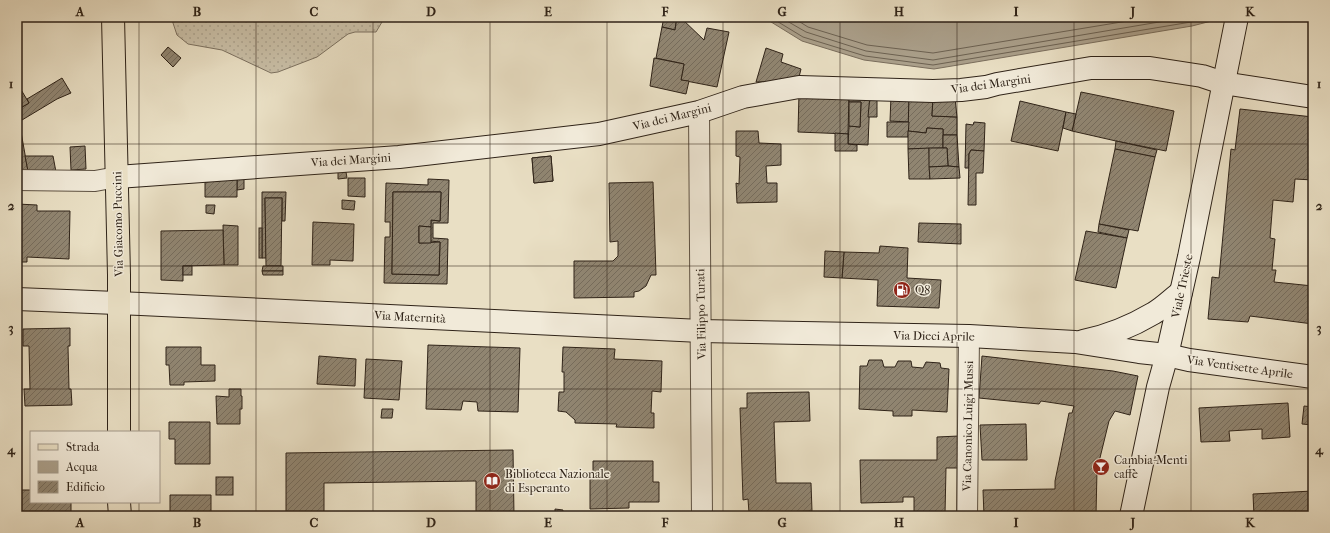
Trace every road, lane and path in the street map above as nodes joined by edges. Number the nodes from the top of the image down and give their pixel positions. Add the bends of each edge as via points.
1 (113, 17) edge
2 (1237, 17) edge
3 (1223, 83) junction
4 (1313, 97) edge
5 (699, 112) junction
6 (117, 177) junction
7 (17, 180) edge
8 (1181, 292) junction
9 (17, 299) edge
10 (119, 303) junction
11 (700, 331) junction
12 (969, 336) junction
13 (1075, 342) junction
14 (1167, 355) junction
15 (1313, 377) edge
16 (119, 431) edge
17 (120, 503) edge
18 (120, 516) edge
19 (702, 516) edge
20 (967, 516) edge
21 (1132, 516) edge

1 - 6 main road, Via Giacomo Puccini
2 - 3 street, Viale Trieste
3 - 4 street, Via dei Margini
3 - 5 street, Via dei Margini via 1202,76 1150,68 1091,68 962,90 799,87 743,97
3 - 8 street, Viale Trieste
5 - 6 street, Via dei Margini via 599,134 399,157
5 - 11 street, Via Filippo Turati
6 - 7 street via 95,181
6 - 10 main road, Via Giacomo Puccini
8 - 13 street via 1154,313 1135,322 1103,337
8 - 14 street, Viale Trieste
9 - 10 street, Via Maternità
10 - 11 street, Via Maternità
10 - 16 main road, Via Giacomo Puccini
11 - 12 street, Via Dieci Aprile
11 - 19 street, Via Filippo Turati
12 - 13 street, Via Dieci Aprile
12 - 20 street, Via Canonico Luigi Mussi
13 - 14 street, Via Dieci Aprile
14 - 15 street, Via Ventisette Aprile
14 - 21 street, Viale Trieste
17 - 18 main road

